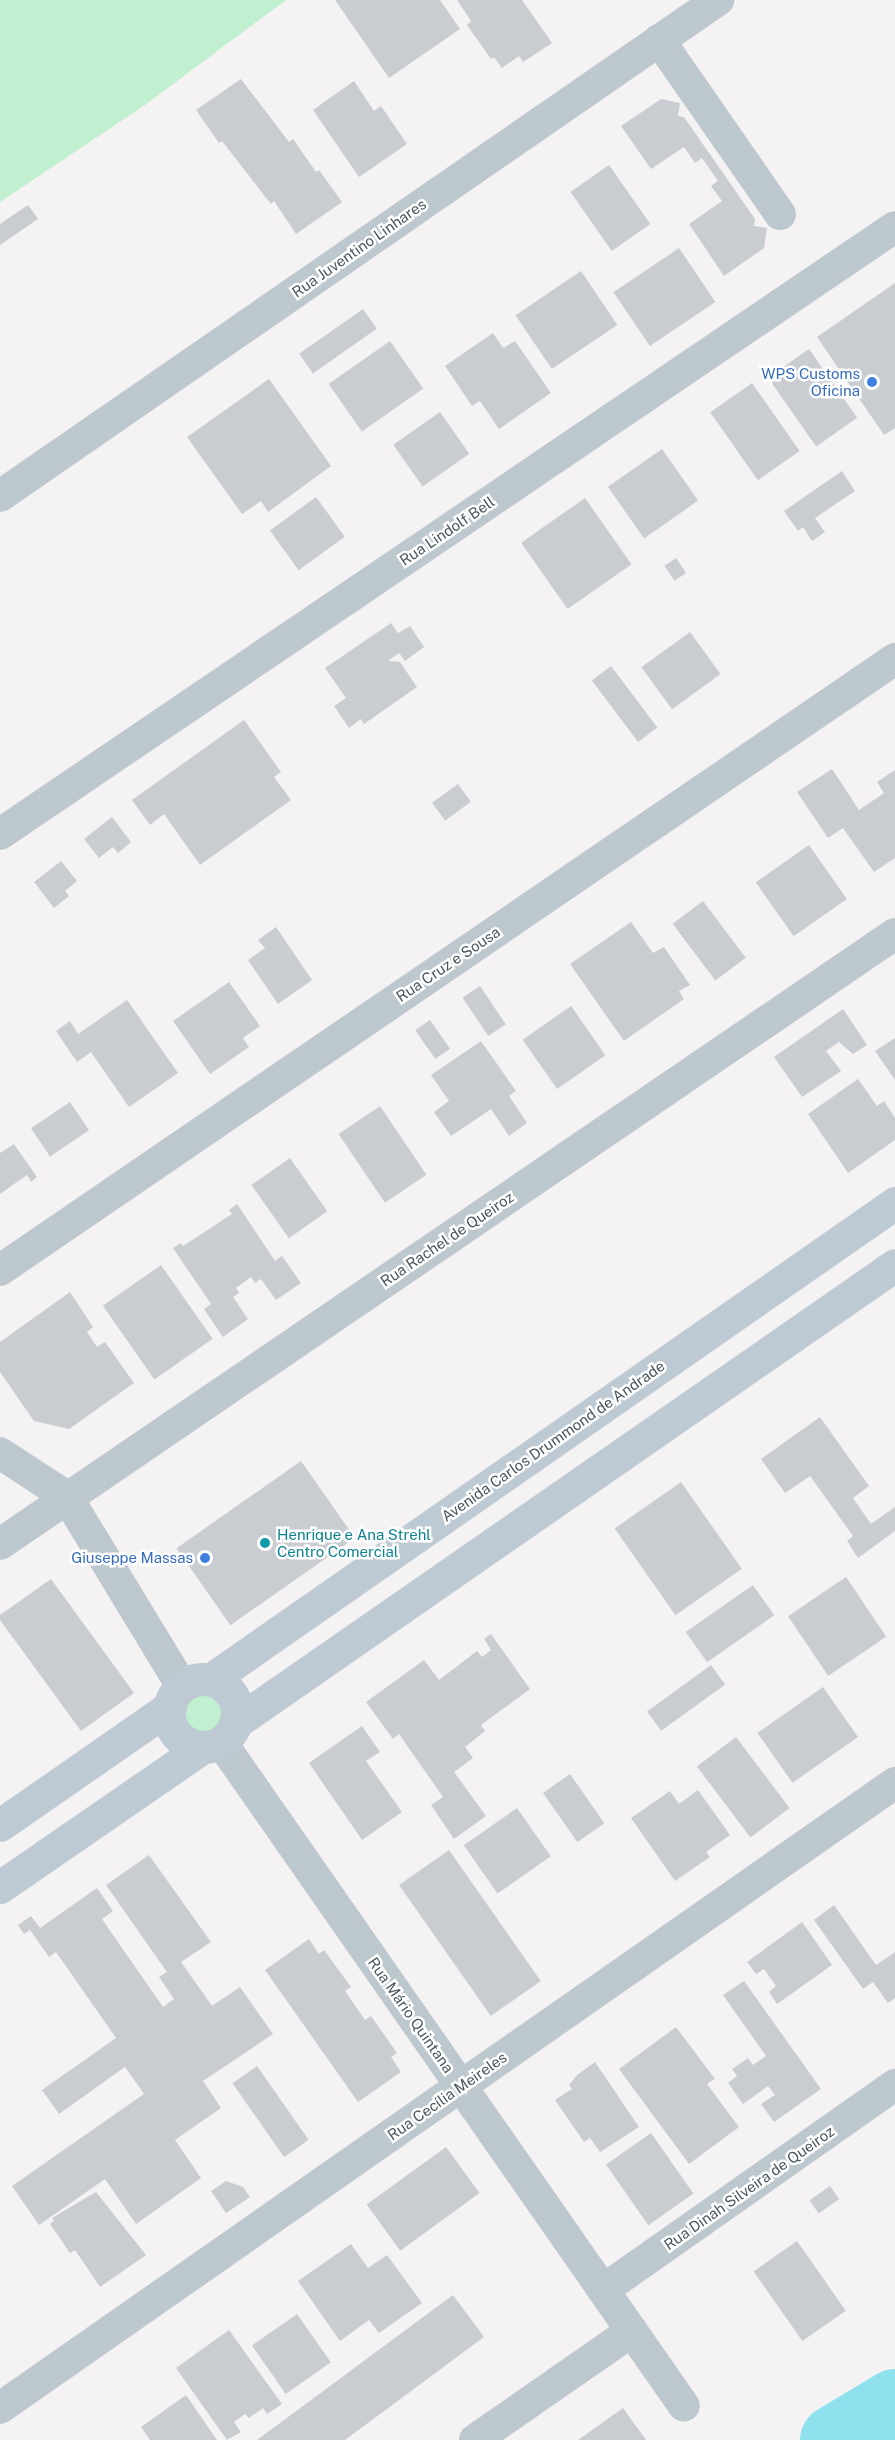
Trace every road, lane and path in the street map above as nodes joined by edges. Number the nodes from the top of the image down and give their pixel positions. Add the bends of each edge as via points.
1 (718, 0) edge
2 (659, 39) junction
3 (780, 214) dead end
4 (895, 227) edge
5 (0, 496) edge
6 (895, 659) edge
7 (0, 834) edge
8 (895, 934) edge
9 (895, 1203) edge
10 (895, 1265) edge
11 (0, 1269) edge
12 (0, 1452) edge
13 (67, 1497) junction
14 (0, 1544) edge
15 (187, 1691) junction
16 (220, 1737) junction
17 (895, 1783) edge
18 (0, 1825) edge
19 (0, 1887) edge
20 (895, 2085) edge
21 (461, 2086) junction
22 (603, 2290) junction
23 (632, 2331) junction
24 (684, 2406) dead end
25 (0, 2408) edge
26 (475, 2440) edge

1 - 2 street, Rua Juventino Linhares
2 - 3 street
2 - 5 street, Rua Juventino Linhares
4 - 7 street, Rua Lindolf Bell
6 - 11 street, Rua Cruz e Sousa
8 - 13 street, Rua Rachel de Queiroz
9 - 15 main road, Avenida Carlos Drummond de Andrade
10 - 16 main road
12 - 13 street
13 - 14 street, Rua Rachel de Queiroz
13 - 15 street
15 - 16 main road via 173,1730 181,1739
15 - 16 main road via 221,1684 235,1701
15 - 18 main road, Avenida Carlos Drummond de Andrade
16 - 19 main road
16 - 21 street, Rua Mário Quintana
17 - 21 street, Rua Cecília Meireles
20 - 22 street, Rua Dinah Silveira de Queiroz
21 - 22 street, Rua Mário Quintana
21 - 25 street, Rua Cecília Meireles
22 - 23 street, Rua Mário Quintana
23 - 24 street, Rua Mário Quintana
23 - 26 street

